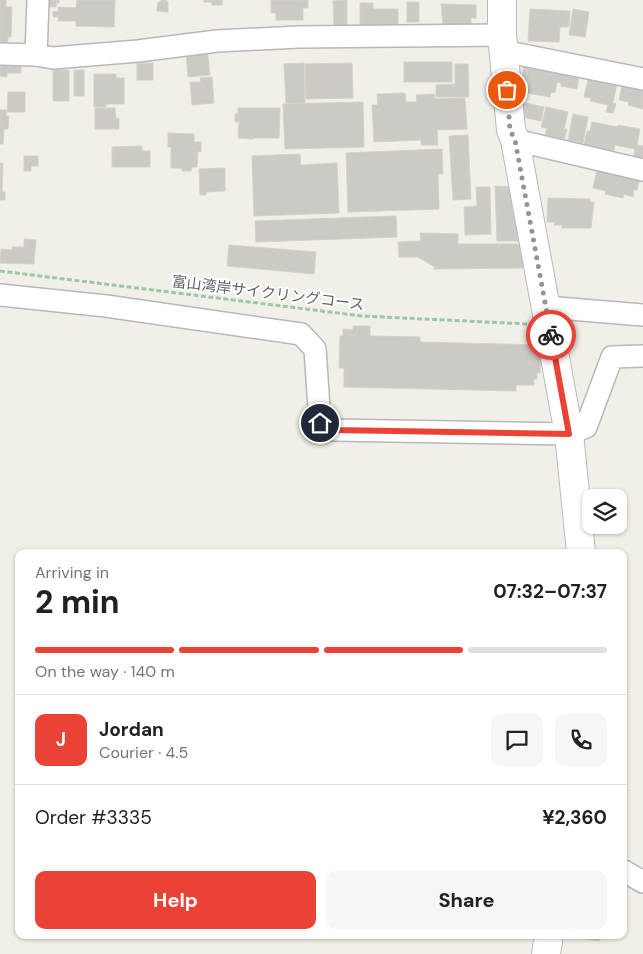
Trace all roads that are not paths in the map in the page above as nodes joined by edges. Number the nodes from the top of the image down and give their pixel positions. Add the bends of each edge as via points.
1 (38, 0) edge
2 (502, 0) edge
3 (502, 43) junction
4 (0, 54) edge
5 (36, 55) junction
6 (643, 78) edge
7 (515, 140) junction
8 (643, 170) edge
9 (0, 296) edge
10 (643, 315) edge
11 (540, 316) junction
12 (643, 356) edge
13 (569, 434) junction
14 (581, 549) edge
15 (627, 873) edge
16 (643, 882) edge
17 (548, 939) edge
18 (546, 954) edge

1 - 5 street
2 - 3 main road
3 - 5 street via 299,37 217,41 138,52 54,58
3 - 6 street
3 - 7 main road via 510,130
4 - 5 street
7 - 8 street
7 - 11 main road
9 - 13 street via 106,306 300,334 315,349 320,423 334,430
10 - 11 street
11 - 13 main road
12 - 13 street via 612,356 586,427
13 - 14 main road
15 - 16 street
17 - 18 main road

